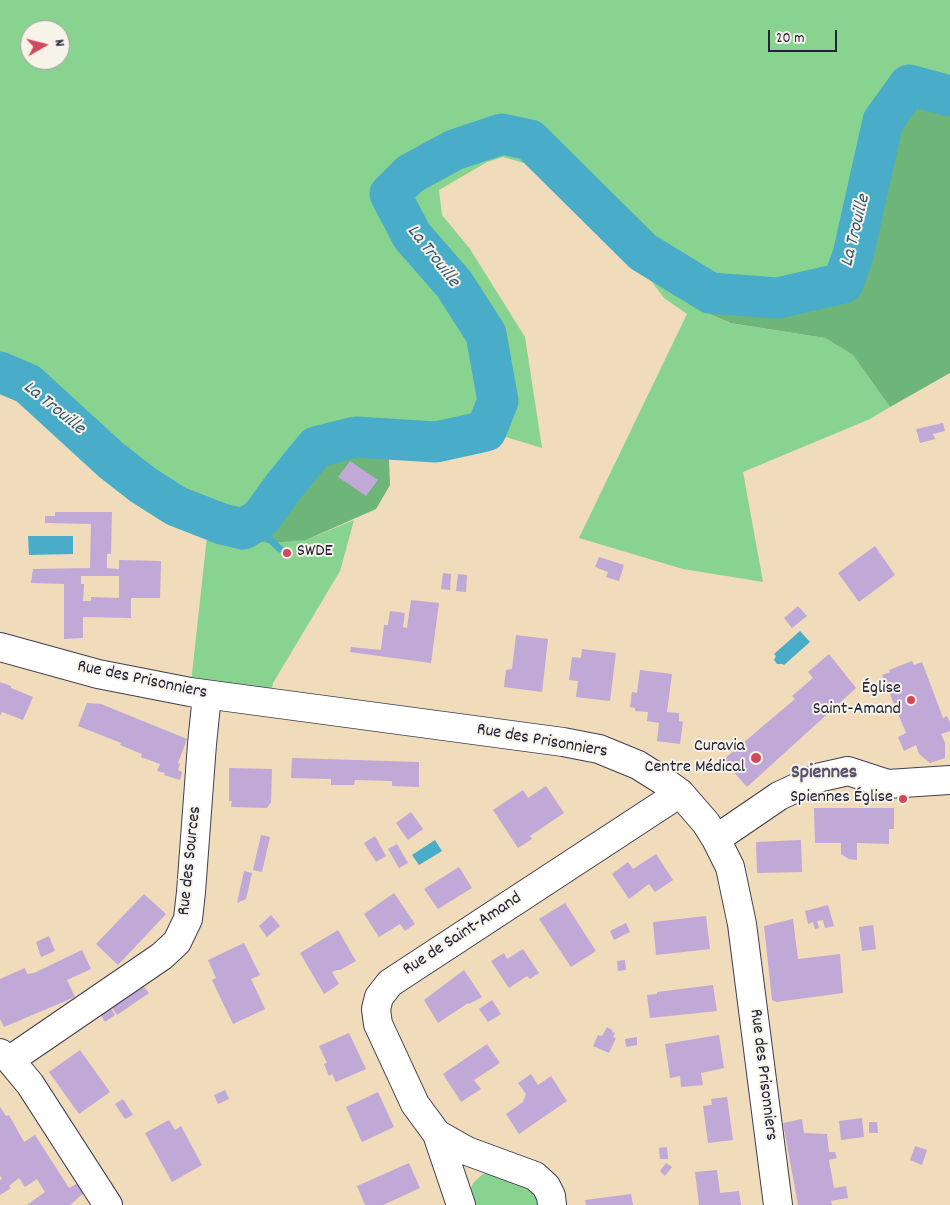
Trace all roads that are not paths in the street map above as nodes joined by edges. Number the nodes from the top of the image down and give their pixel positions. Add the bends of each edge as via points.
1 (0, 647) edge
2 (207, 694) junction
3 (950, 780) edge
4 (680, 793) junction
5 (716, 839) junction
6 (5, 1057) edge
7 (437, 1134) junction
8 (108, 1205) edge
9 (461, 1205) edge
10 (552, 1205) edge
11 (778, 1205) edge

1 - 2 street, Rue des Prisonniers via 98,674
2 - 4 street, Rue des Prisonniers via 600,749 638,765
2 - 6 street, Rue des Sources via 188,918 177,942 162,956
3 - 5 street via 888,784 848,771 817,778 779,796
4 - 5 street, Rue des Prisonniers
4 - 7 street, Rue de Saint-Amand via 390,982 379,997 376,1008 378,1024 414,1104
5 - 11 street, Rue des Prisonniers via 730,867 742,924
6 - 8 street via 30,1084
7 - 9 street, Rue de Saint-Amand
7 - 10 street, Rue de Saint-Amand via 467,1151 535,1176 546,1186

